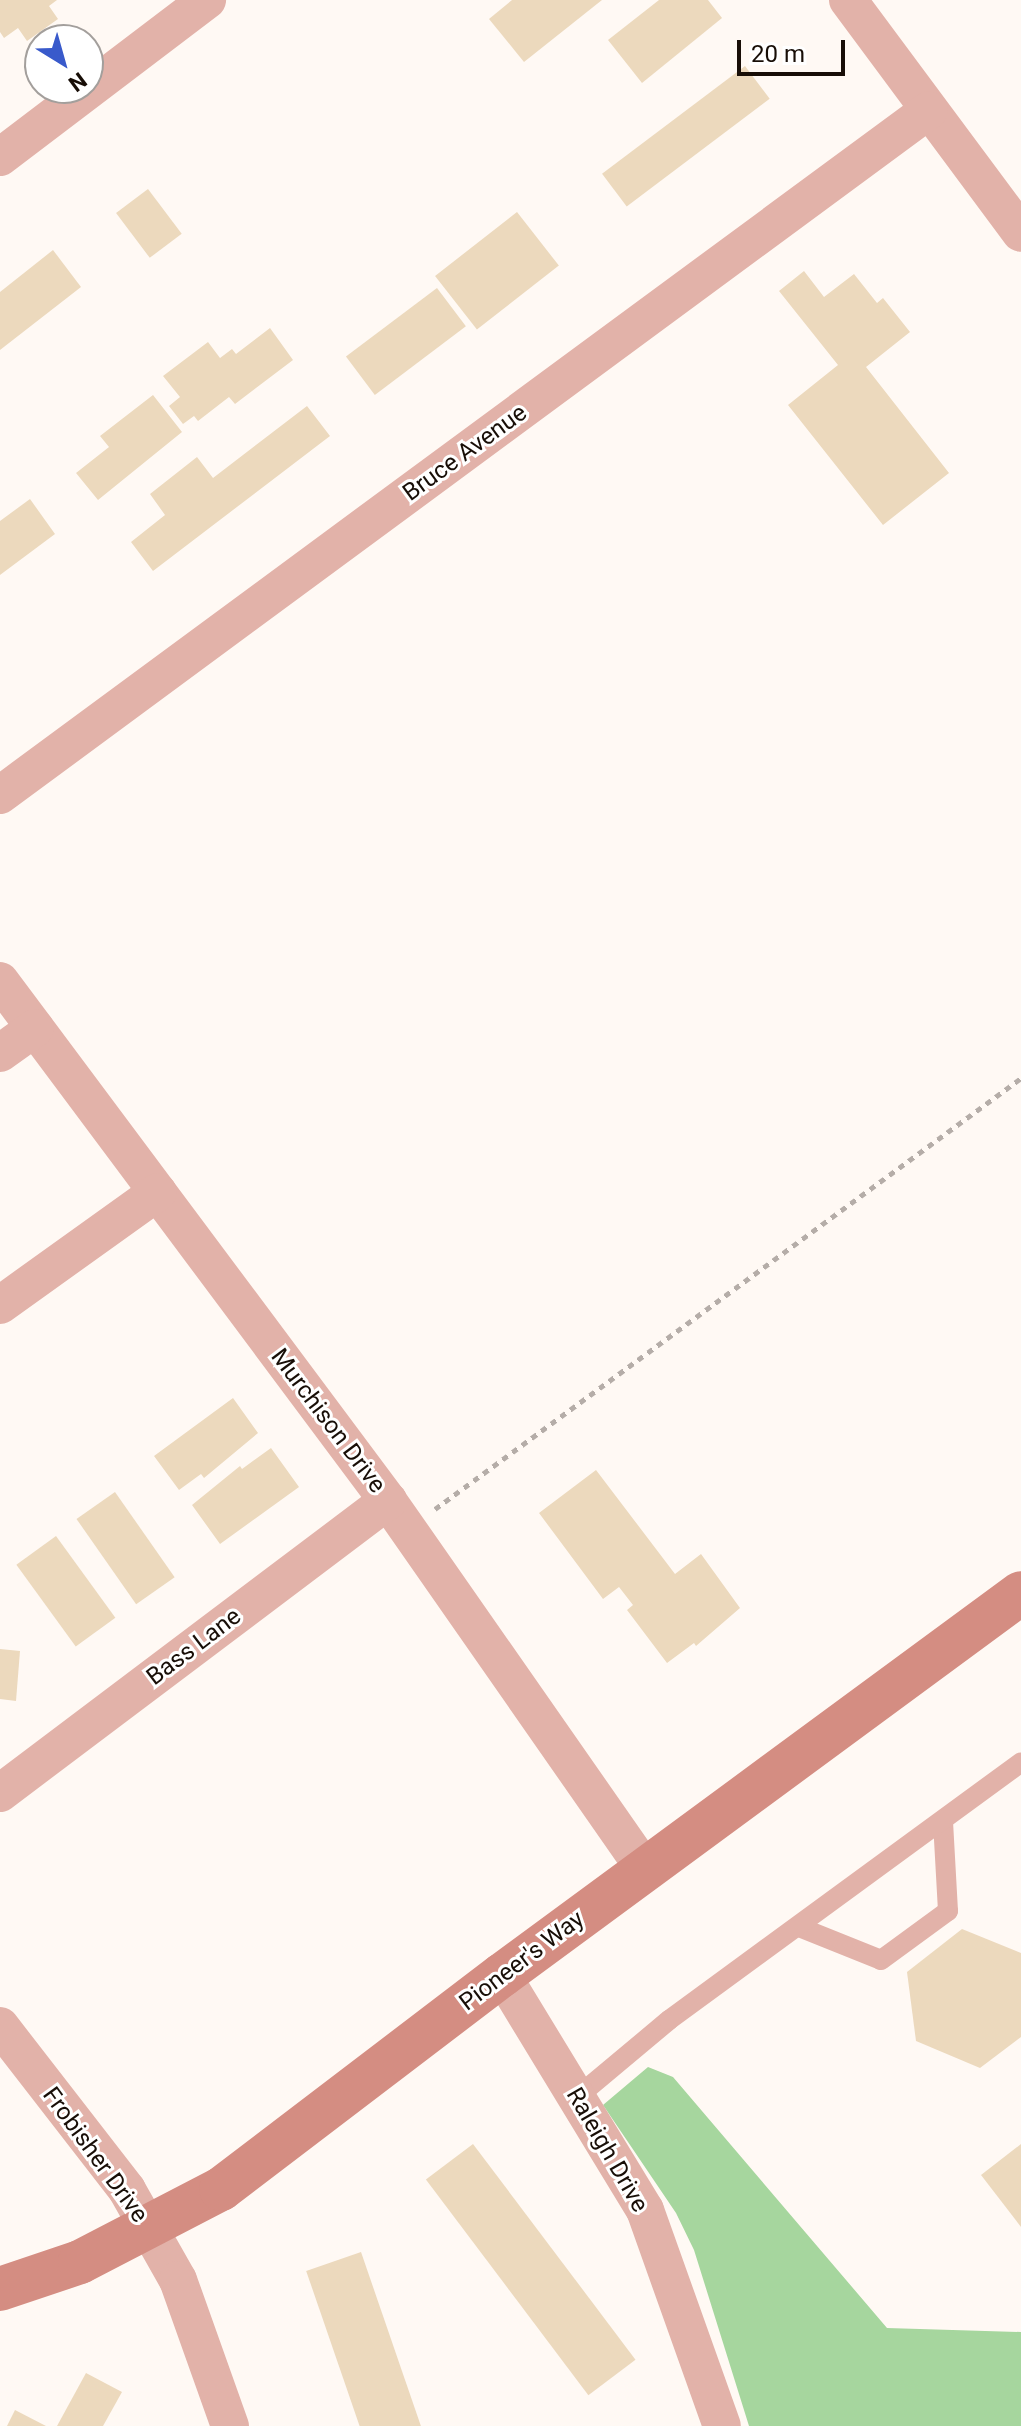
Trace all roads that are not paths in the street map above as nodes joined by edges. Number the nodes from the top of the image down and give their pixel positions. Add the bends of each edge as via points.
1 (207, 0) edge
2 (848, 0) edge
3 (929, 110) junction
4 (0, 157) edge
5 (1021, 233) edge
6 (0, 795) edge
7 (0, 981) edge
8 (35, 1028) junction
9 (0, 1053) edge
10 (158, 1192) junction
11 (0, 1305) edge
12 (398, 1515) junction
13 (1021, 1593) edge
14 (1021, 1762) edge
15 (0, 1793) edge
16 (943, 1821) junction
17 (645, 1870) junction
18 (799, 1927) junction
19 (502, 1975) junction
20 (0, 2026) edge
21 (577, 2097) junction
22 (147, 2227) junction
23 (0, 2289) edge
24 (230, 2426) edge
25 (722, 2426) edge

1 - 4 street
2 - 3 street
3 - 5 street
3 - 6 street, Bruce Avenue
7 - 8 street, Murchison Drive
8 - 9 street
8 - 10 street, Murchison Drive
10 - 11 street
10 - 12 street, Murchison Drive
12 - 15 street, Bass Lane
12 - 17 street, Murchison Drive
13 - 17 main road, Pioneer's Way
14 - 16 lane
16 - 18 lane
16 - 18 lane via 948,1911 881,1960
17 - 19 main road, Pioneer's Way
18 - 21 lane via 669,2020
19 - 21 street, Raleigh Drive
19 - 22 main road, Pioneer's Way via 221,2189
20 - 22 street, Frobisher Drive via 127,2190
21 - 25 street, Raleigh Drive via 645,2210
22 - 23 main road, Pioneer's Way via 80,2262
22 - 24 street, Frobisher Drive via 178,2280

